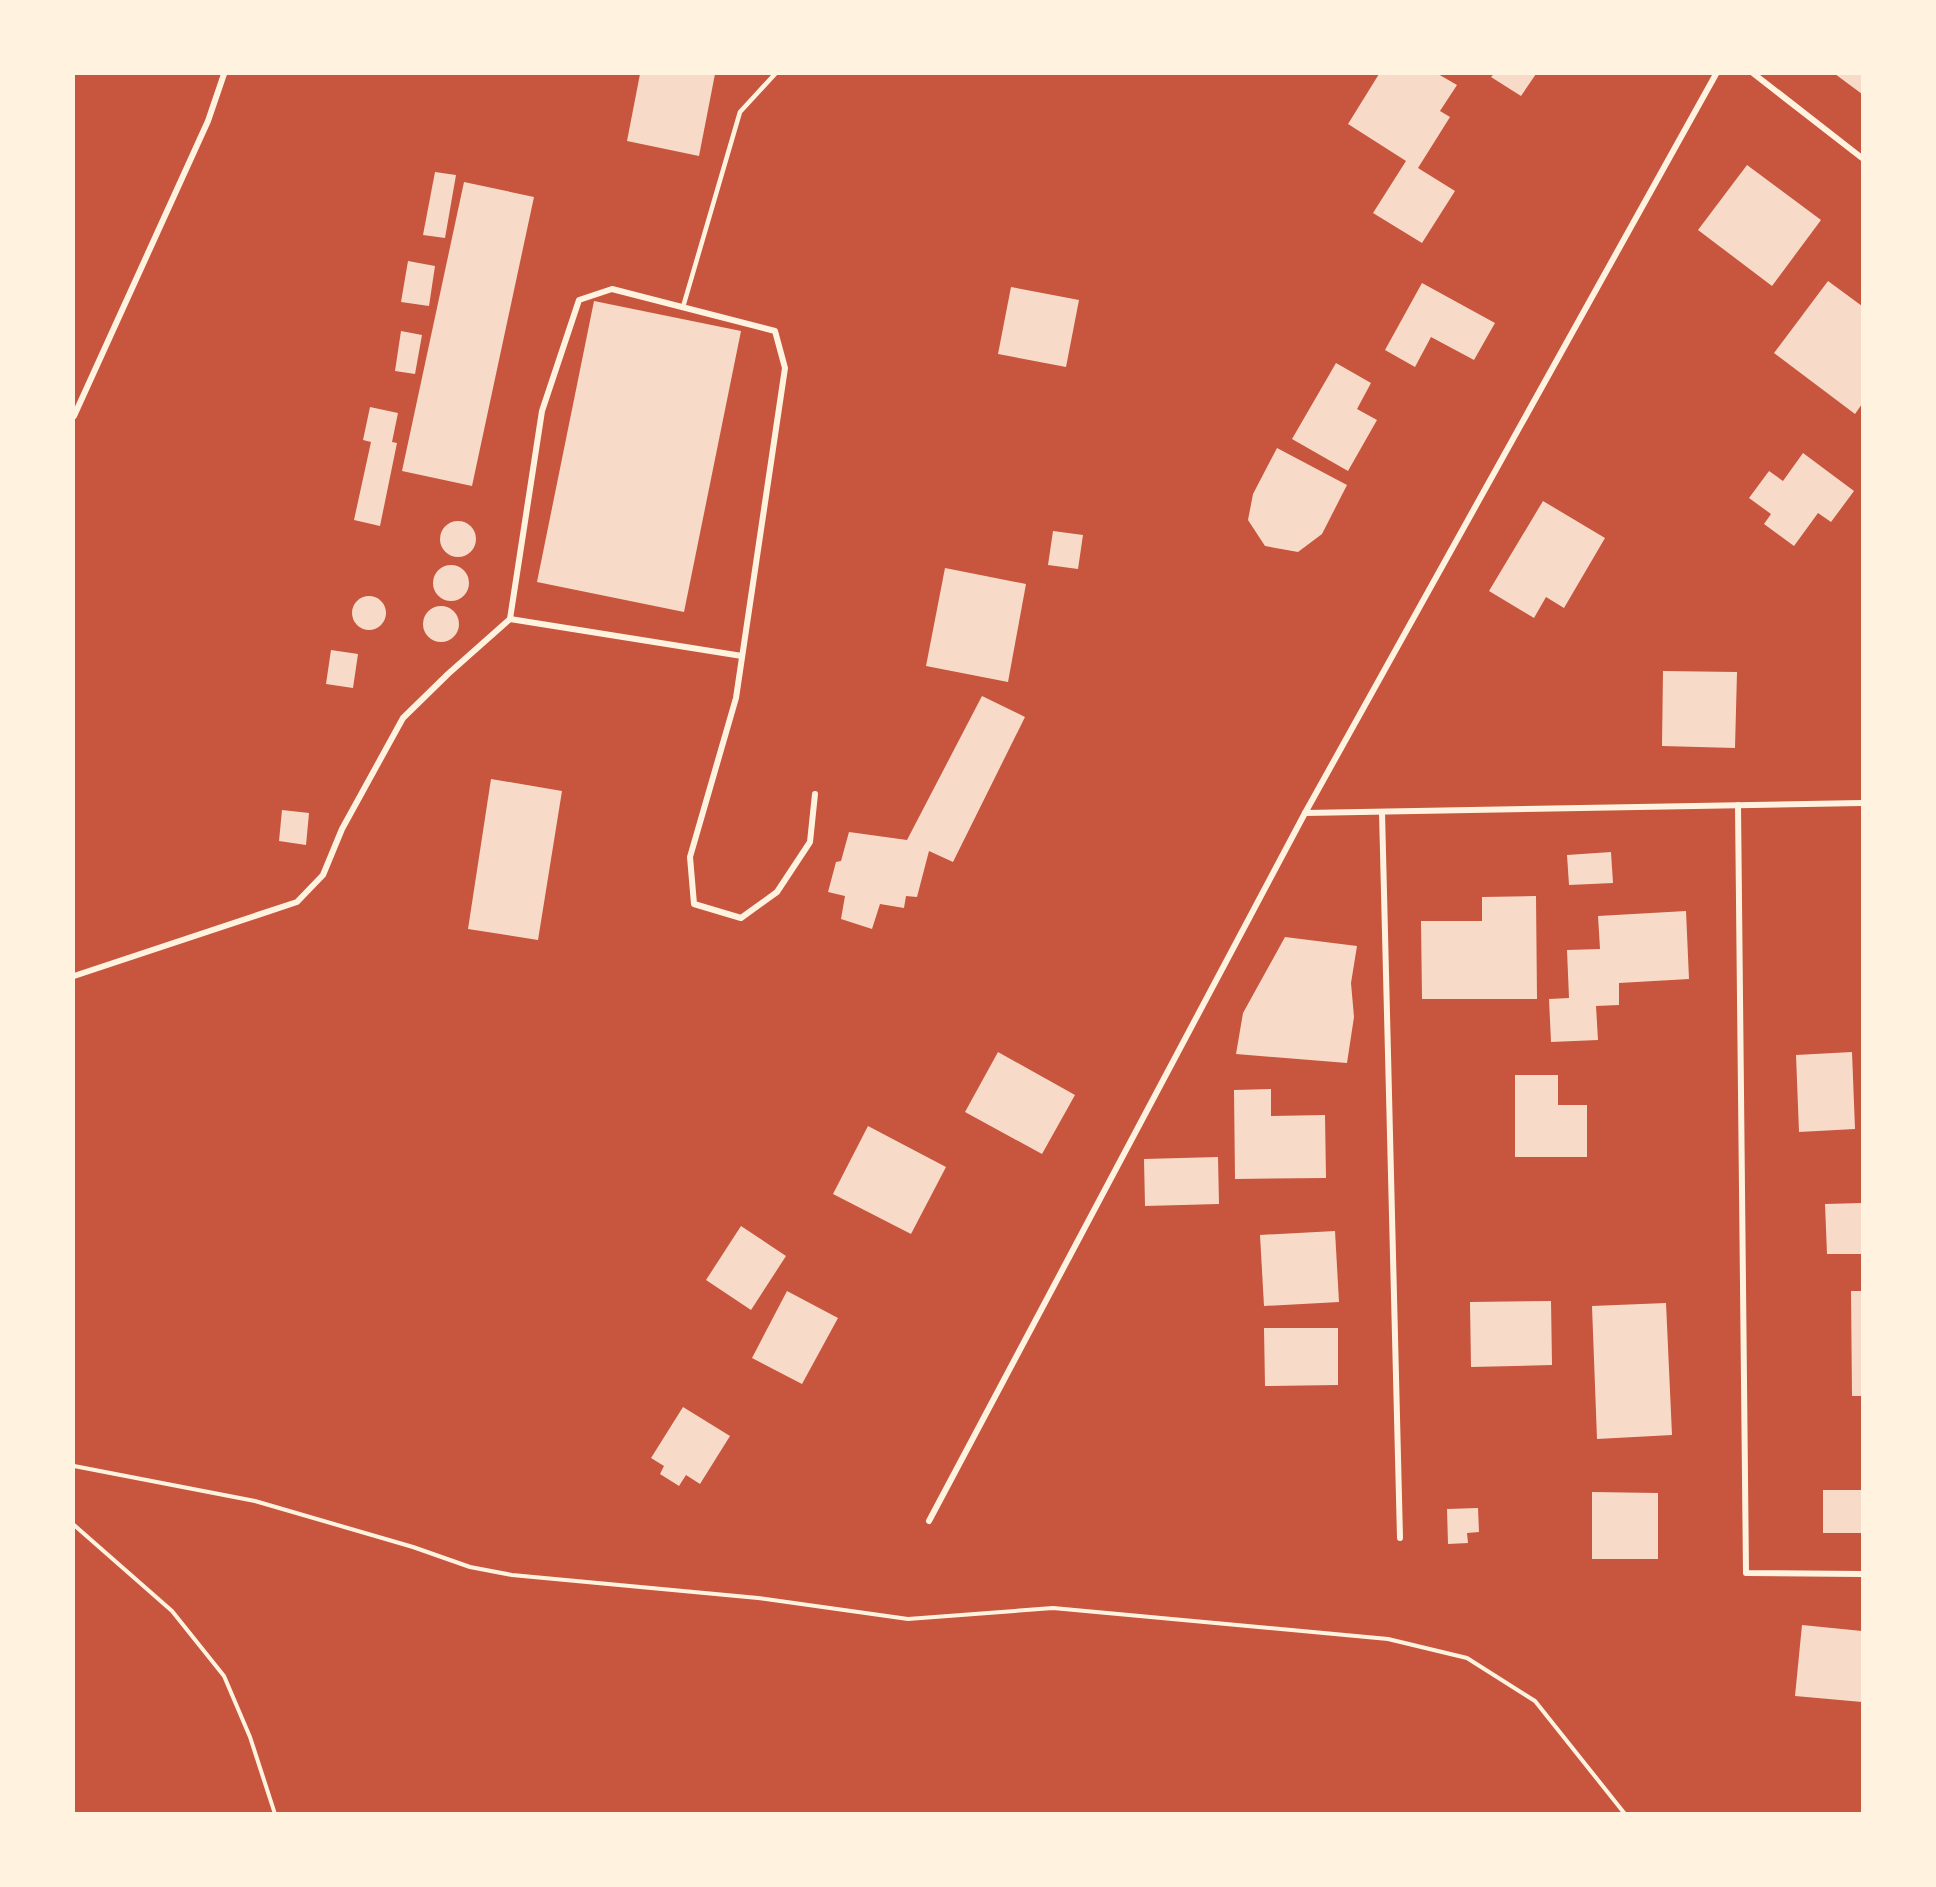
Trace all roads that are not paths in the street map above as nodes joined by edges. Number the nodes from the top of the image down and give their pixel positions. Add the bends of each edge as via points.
1 (224, 74) edge
2 (775, 74) edge
3 (1716, 74) edge
4 (1754, 74) edge
5 (1863, 158) edge
6 (683, 307) junction
7 (74, 416) edge
8 (510, 619) junction
9 (742, 656) junction
10 (815, 794) dead end
11 (1863, 803) edge
12 (1738, 805) junction
13 (1382, 812) junction
14 (1305, 813) junction
15 (74, 976) edge
16 (929, 1521) dead end
17 (1400, 1538) dead end
18 (1863, 1574) edge

1 - 7 street via 208,121
2 - 6 lane via 740,112
3 - 14 street
4 - 5 street
6 - 8 street via 612,289 579,300 542,411
6 - 9 street via 775,331 785,368
8 - 9 street
8 - 15 street via 403,718 342,829 322,875 297,902
9 - 10 street via 736,698 690,857 694,904 741,918 777,892 810,842
11 - 12 street
12 - 13 street
12 - 18 street via 1746,1573
13 - 14 street
13 - 17 street
14 - 16 street

